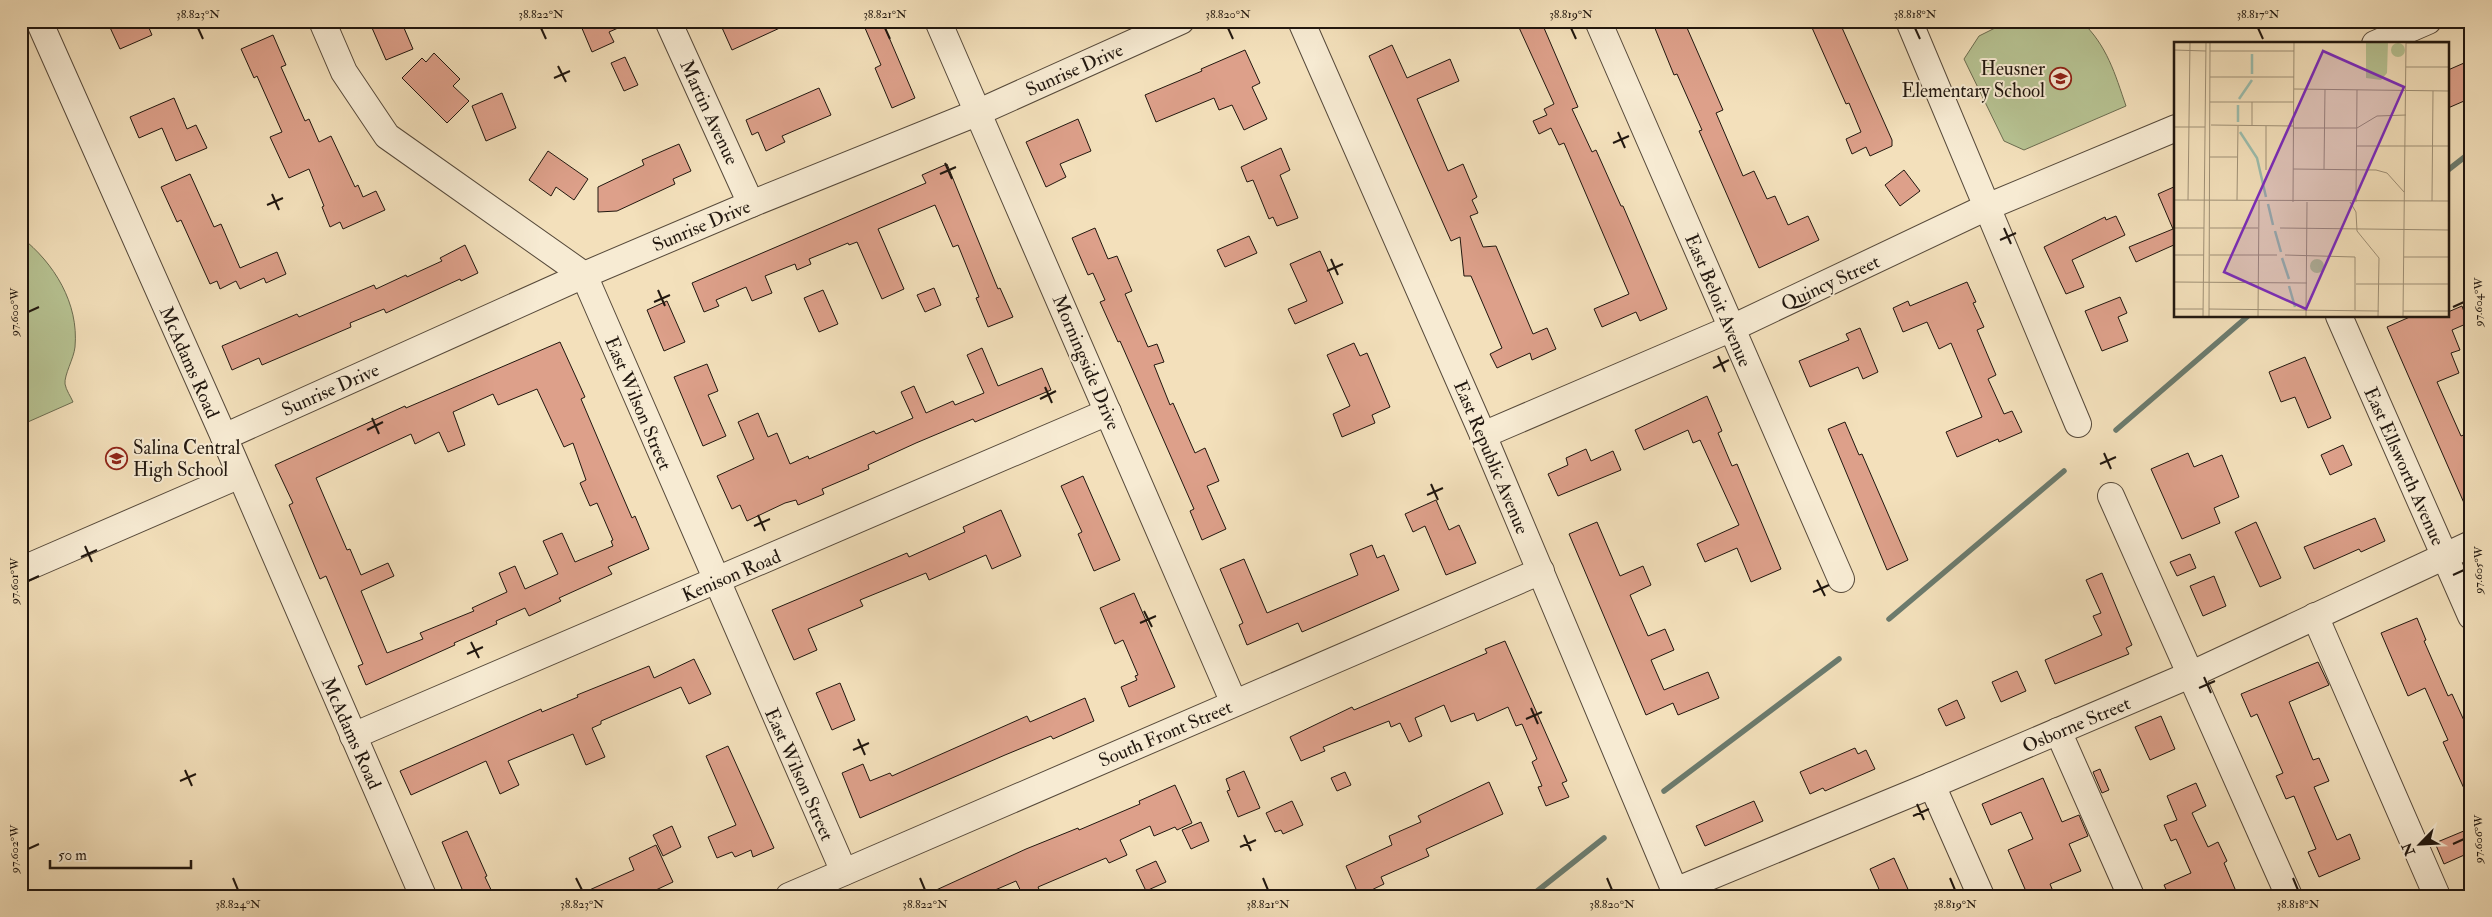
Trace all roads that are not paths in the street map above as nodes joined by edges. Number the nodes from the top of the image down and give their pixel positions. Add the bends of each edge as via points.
1 (39, 21) edge
2 (322, 21) edge
3 (668, 21) edge
4 (938, 21) edge
5 (1180, 21) edge
6 (1598, 21) edge
7 (1909, 21) edge
8 (2428, 21) edge
9 (1307, 25) edge
10 (2380, 42) edge
11 (979, 112) junction
12 (2174, 129) edge
13 (752, 204) junction
14 (1987, 208) junction
15 (584, 275) junction
16 (2340, 318) edge
17 (1730, 329) junction
18 (1108, 412) junction
19 (2078, 424) dead end
20 (1483, 435) junction
21 (224, 437) junction
22 (240, 475) junction
23 (2112, 496) dead end
24 (2471, 544) edge
25 (2444, 556) junction
26 (21, 570) edge
27 (1541, 571) junction
28 (1840, 579) dead end
29 (715, 582) junction
30 (2315, 616) junction
31 (2471, 616) edge
32 (2192, 674) junction
33 (1234, 703) junction
34 (2058, 731) junction
35 (353, 736) junction
36 (1932, 785) junction
37 (836, 882) edge
38 (1676, 893) edge
39 (423, 896) edge
40 (789, 896) edge
41 (1981, 896) edge
42 (2131, 896) edge
43 (2289, 896) edge
44 (2437, 896) edge

1 - 21 street, McAdams Road
2 - 15 street via 344,72 387,136
3 - 13 street, Martin Avenue
4 - 11 street, Morningside Drive
5 - 11 street, Sunrise Drive
6 - 17 street, East Beloit Avenue
7 - 14 street
8 - 10 street
9 - 20 street, East Republic Avenue
11 - 13 street, Sunrise Drive
11 - 18 street, Morningside Drive
12 - 14 street, Quincy Street
13 - 15 street, Sunrise Drive
14 - 17 street, Quincy Street
14 - 19 street
15 - 21 street, Sunrise Drive
15 - 29 street, East Wilson Street
16 - 25 street, East Ellsworth Avenue
17 - 20 street, Quincy Street
17 - 28 street, East Beloit Avenue
18 - 29 street, Kenison Road
18 - 33 street, Morningside Drive
20 - 27 street, East Republic Avenue
21 - 22 street, McAdams Road
22 - 26 street
22 - 35 street, McAdams Road
23 - 32 street
24 - 25 street, Osborne Street
25 - 30 street, Osborne Street
25 - 31 street, East Ellsworth Avenue
27 - 33 street, South Front Street
27 - 38 street, East Republic Avenue
29 - 35 street, Kenison Road
29 - 37 street, East Wilson Street
30 - 32 street, Osborne Street
30 - 44 street
32 - 34 street, Osborne Street
32 - 43 street
33 - 37 street, South Front Street
34 - 36 street, Osborne Street
34 - 42 street
35 - 39 street, McAdams Road
36 - 38 street, Osborne Street
36 - 41 street
37 - 40 street, South Front Street

